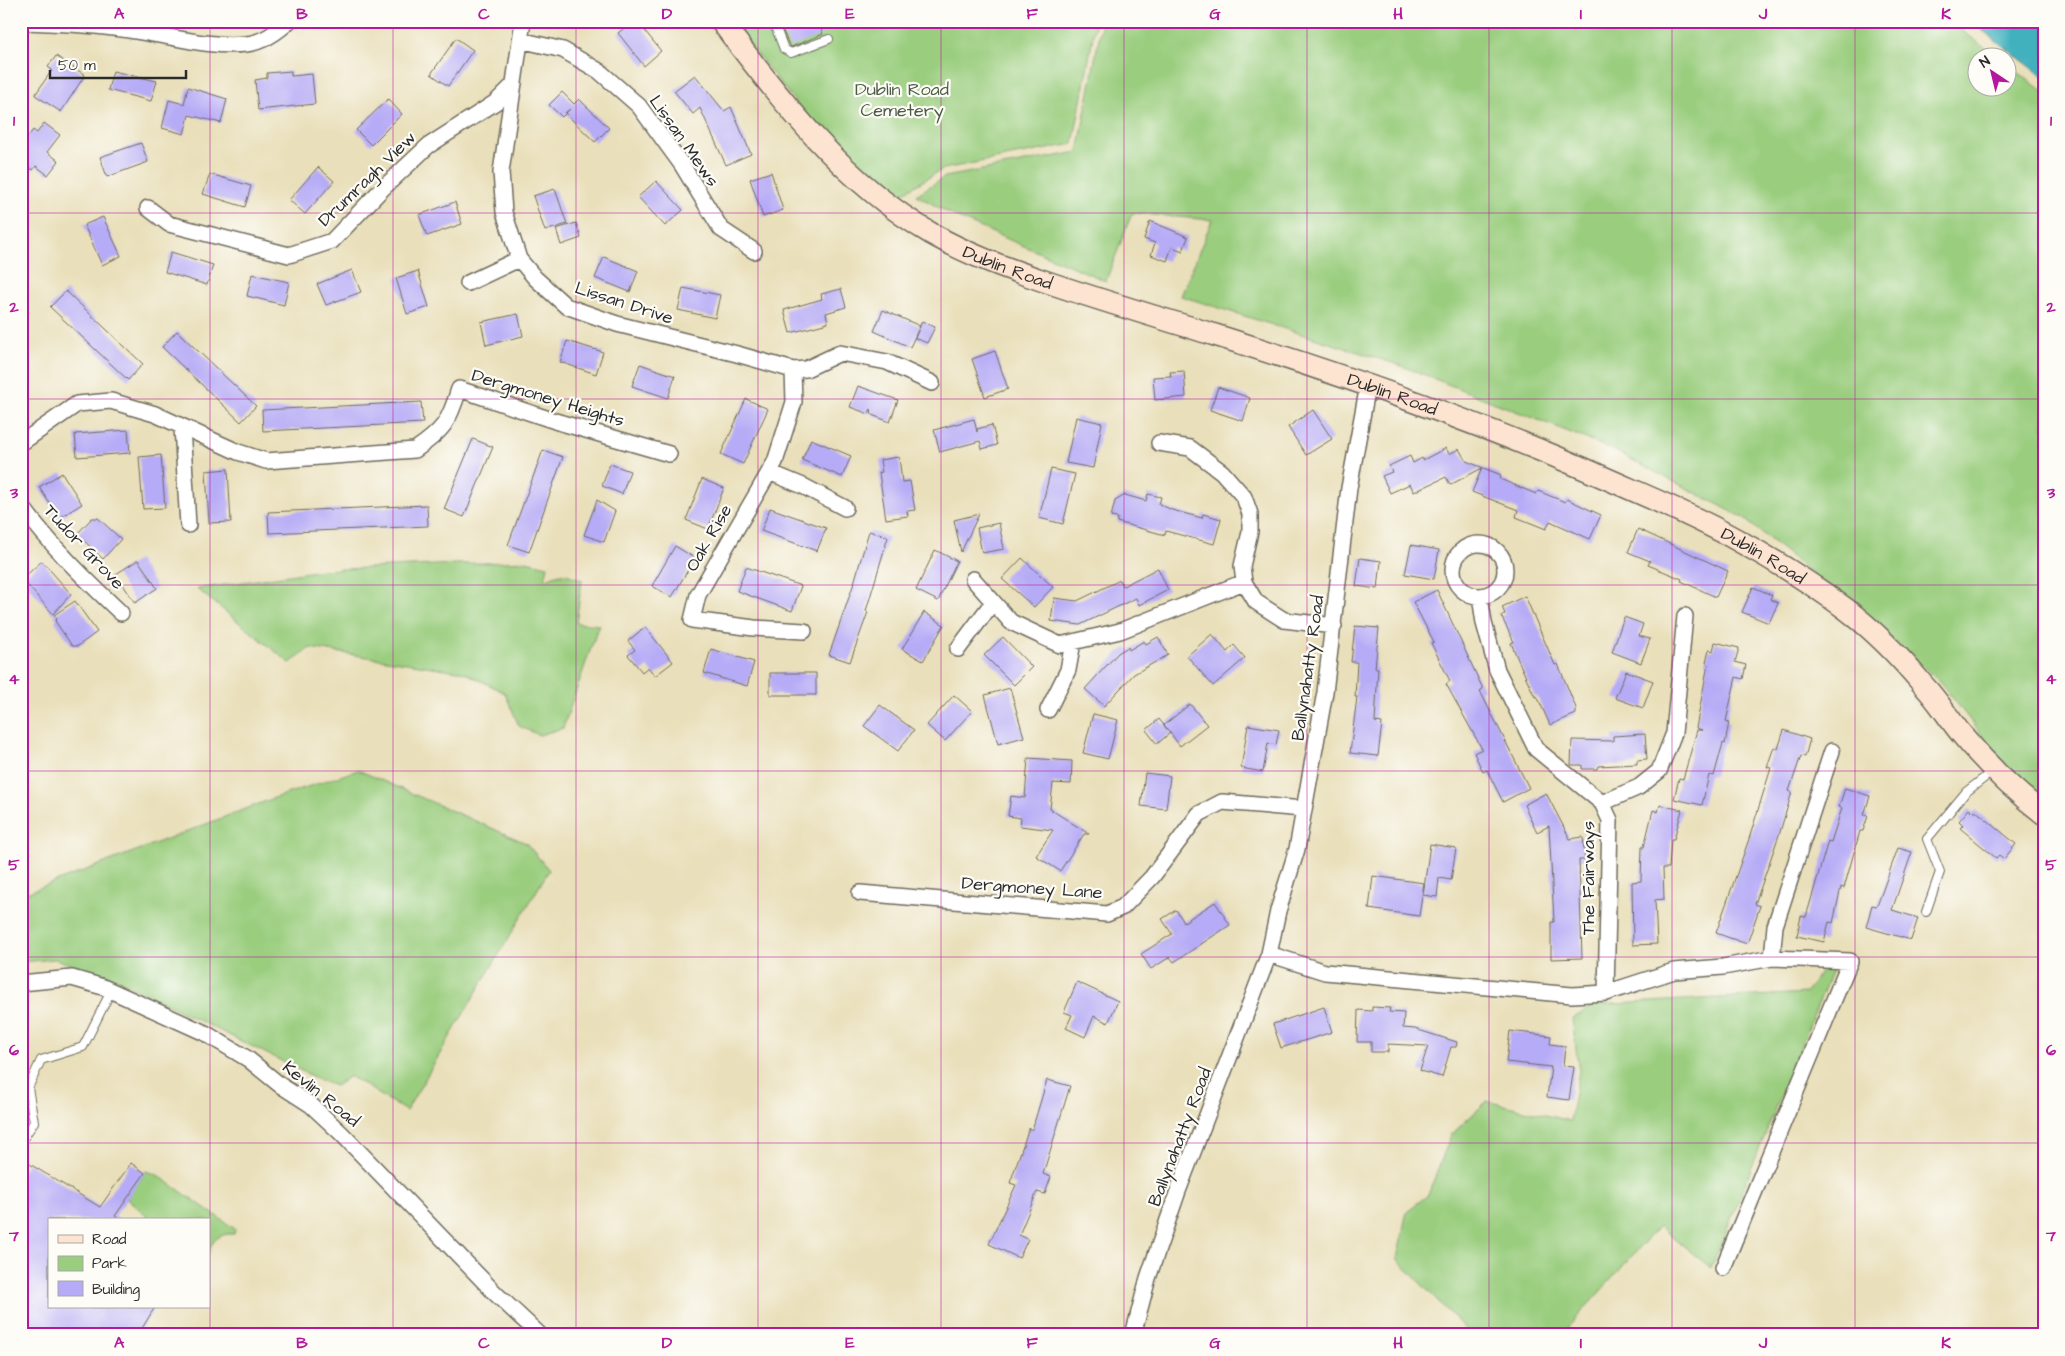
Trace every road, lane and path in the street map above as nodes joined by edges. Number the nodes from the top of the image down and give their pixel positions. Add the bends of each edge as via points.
1 (289, 21) edge
2 (523, 21) edge
3 (753, 21) edge
4 (773, 21) edge
5 (21, 22) edge
6 (726, 28) edge
7 (829, 39) dead end
8 (520, 40) junction
9 (513, 85) junction
10 (148, 208) dead end
11 (754, 251) dead end
12 (519, 259) junction
13 (468, 283) dead end
14 (793, 370) junction
15 (932, 383) dead end
16 (1368, 385) junction
17 (182, 427) junction
18 (21, 443) edge
19 (1159, 443) dead end
20 (669, 454) dead end
21 (769, 472) junction
22 (21, 505) edge
23 (845, 508) dead end
24 (188, 524) dead end
25 (972, 579) dead end
26 (1244, 582) junction
27 (1480, 596) dead end
28 (993, 602) junction
29 (121, 613) dead end
30 (1685, 616) dead end
31 (1334, 626) junction
32 (804, 631) dead end
33 (1073, 642) junction
34 (958, 648) dead end
35 (1048, 710) dead end
36 (1832, 751) dead end
37 (1993, 771) junction
38 (1602, 803) junction
39 (1304, 809) junction
40 (2044, 814) edge
41 (860, 893) dead end
42 (1926, 912) dead end
43 (1269, 954) junction
44 (1772, 958) junction
45 (21, 983) edge
46 (111, 991) junction
47 (1606, 993) junction
48 (21, 1142) edge
49 (1723, 1268) dead end
50 (540, 1335) edge
51 (1132, 1335) edge

1 - 5 street via 267,38 247,44 199,43 137,31
2 - 8 street, Lissan Drive
3 - 6 lane
4 - 7 lane via 784,49 791,54
6 - 16 street, Dublin Road via 814,138 850,174 929,233 977,258
8 - 9 street, Lissan Drive
8 - 11 street, Lissan Mews via 563,50 599,71 638,106 682,165 721,228
9 - 10 street, Drumragh View via 496,102 428,146 332,241 289,255 169,224
9 - 12 street, Lissan Drive via 501,172 504,212
12 - 13 street
12 - 14 street, Lissan Drive via 566,306 617,324
14 - 15 street via 806,369 840,353 888,362
14 - 21 street, Oak Rise via 794,402
16 - 31 street, Ballynahatty Road via 1349,488
16 - 37 street, Dublin Road via 1532,446 1626,487 1738,540 1787,570 1848,611 1894,652
17 - 18 street, Dergmoney Heights via 155,414 111,401 77,404
17 - 20 street, Dergmoney Heights via 266,461 416,450 436,436 450,418 459,389
17 - 24 street
19 - 26 street via 1190,448 1222,472 1244,497 1250,514 1250,532 1242,566
21 - 23 street
21 - 32 street, Oak Rise via 698,595 692,620
22 - 29 street, Tudor Grove via 38,529
25 - 28 street
26 - 31 street via 1256,602 1284,620
26 - 33 street via 1120,631
27 - 38 street, The Fairways via 1497,670 1536,749
28 - 33 street via 1011,622 1060,645
28 - 34 street
30 - 38 street via 1674,733 1659,771 1639,787
31 - 39 street, Ballynahatty Road via 1326,692
33 - 35 street via 1068,670
36 - 44 street via 1775,926
37 - 40 street, Dublin Road
37 - 42 lane via 1966,792 1927,839 1940,872
38 - 47 street, The Fairways via 1610,820
39 - 41 street, Dergmoney Lane via 1222,802 1199,814 1152,878 1123,907 1108,914
39 - 43 street, Ballynahatty Road
43 - 47 street via 1330,972 1572,995
43 - 51 street, Ballynahatty Road via 1178,1191
44 - 47 street via 1674,971
44 - 49 street via 1850,961
45 - 46 street, Kevlin Road via 72,978
46 - 48 lane via 83,1047 41,1060 28,1088 34,1122
46 - 50 street, Kevlin Road via 205,1033 248,1059 311,1105

